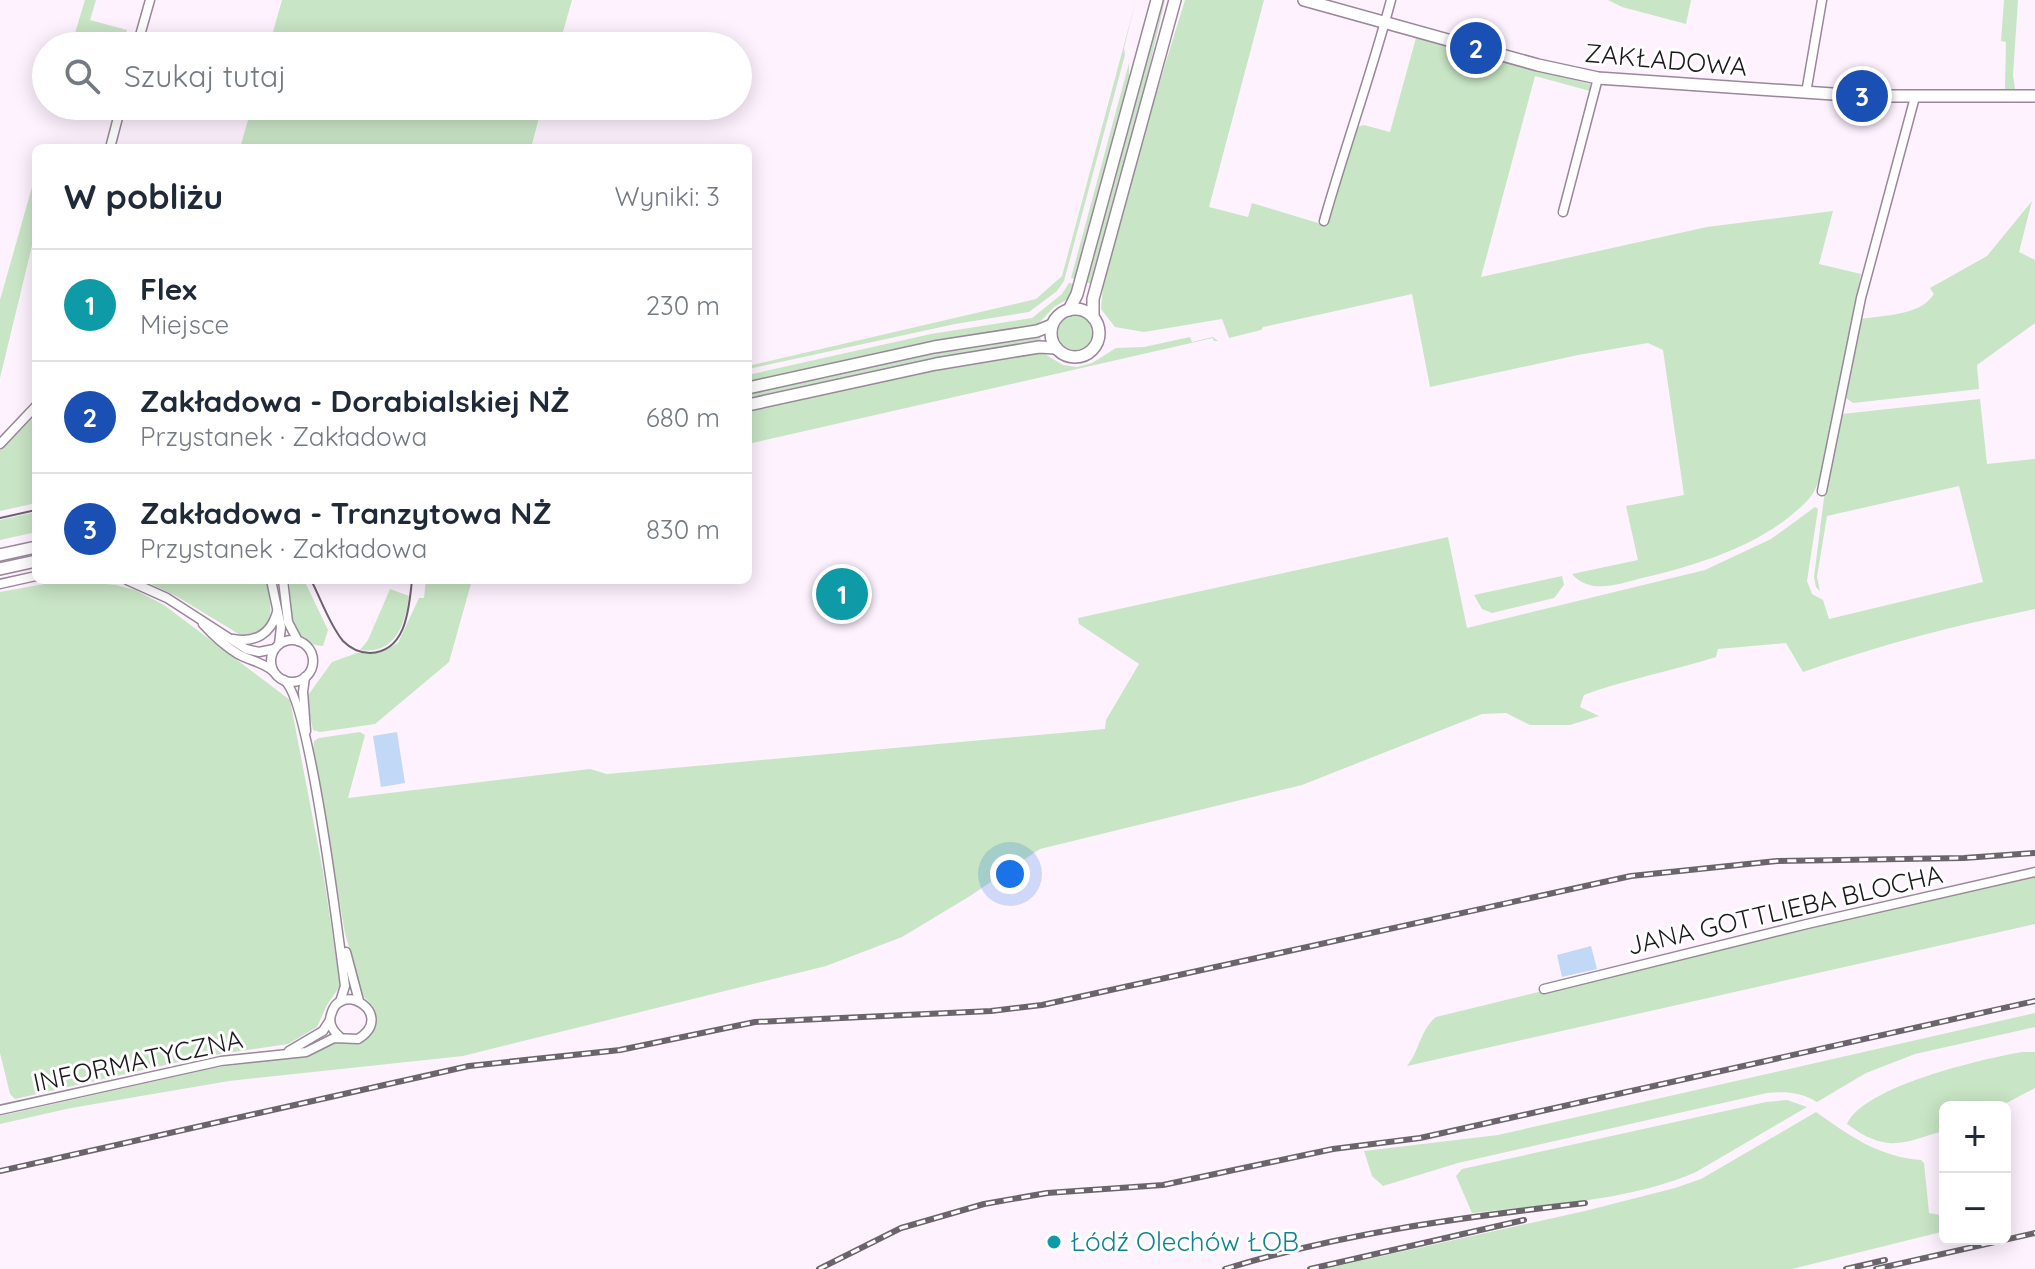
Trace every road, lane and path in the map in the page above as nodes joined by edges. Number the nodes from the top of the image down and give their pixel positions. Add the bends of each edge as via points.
1 (150, 0) edge
2 (1157, 0) edge
3 (1175, 0) edge
4 (1304, 0) edge
5 (1391, 0) edge
6 (1822, 0) edge
7 (1385, 23) junction
8 (141, 32) edge
9 (1598, 78) junction
10 (1806, 93) junction
11 (2035, 96) edge
12 (1915, 97) junction
13 (117, 120) edge
14 (111, 144) edge
15 (1563, 212) dead end
16 (1324, 221) dead end
17 (1069, 310) junction
18 (1093, 317) junction
19 (1052, 325) junction
20 (1056, 348) junction
21 (752, 387) edge
22 (752, 404) edge
23 (32, 410) edge
24 (0, 444) edge
25 (1822, 491) dead end
26 (32, 548) edge
27 (0, 555) edge
28 (32, 562) edge
29 (0, 569) edge
30 (32, 577) edge
31 (0, 584) edge
32 (136, 584) edge
33 (272, 584) edge
34 (283, 584) edge
35 (277, 611) junction
36 (200, 621) junction
37 (229, 637) junction
38 (299, 641) junction
39 (276, 647) junction
40 (273, 671) junction
41 (306, 676) junction
42 (284, 680) junction
43 (307, 744) junction
44 (2035, 872) edge
45 (340, 933) junction
46 (1544, 989) dead end
47 (359, 1001) junction
48 (340, 1002) junction
49 (330, 1020) junction
50 (340, 1037) junction
51 (284, 1053) junction
52 (0, 1110) edge

1 - 8 street
2 - 17 street
3 - 18 street via 1093,299
4 - 7 street, ZAKŁADOWA
5 - 7 street
6 - 10 street
7 - 9 street, ZAKŁADOWA
7 - 16 street
9 - 10 street, ZAKŁADOWA
9 - 15 street
10 - 12 street, ZAKŁADOWA
11 - 12 street, ZAKŁADOWA
12 - 25 street via 1861,298
13 - 14 street
17 - 18 street
17 - 19 street
18 - 20 street via 1099,331 1094,349 1076,358
19 - 20 street
19 - 21 street
20 - 22 street via 942,362
23 - 24 street
26 - 27 street
28 - 29 street
30 - 31 street
32 - 36 street
33 - 35 street
34 - 38 street via 288,622
35 - 37 street via 262,635 249,640
35 - 39 street via 281,627
36 - 37 street
36 - 40 street via 233,651
37 - 39 street via 252,651
38 - 39 street
38 - 41 street via 312,657
39 - 40 street
40 - 42 street
41 - 42 street
41 - 43 street, INFORMATYCZNA
42 - 43 street, INFORMATYCZNA via 294,695
43 - 45 street, INFORMATYCZNA
44 - 46 street, JANA GOTTLIEBA BLOCHA
45 - 47 street, INFORMATYCZNA
45 - 48 street, INFORMATYCZNA via 345,986
47 - 48 street
47 - 50 street, INFORMATYCZNA via 369,1011 369,1030 358,1039
48 - 49 street, INFORMATYCZNA
49 - 50 street
49 - 51 street, INFORMATYCZNA via 323,1031
50 - 51 street, INFORMATYCZNA via 306,1052
51 - 52 street, INFORMATYCZNA via 221,1061

